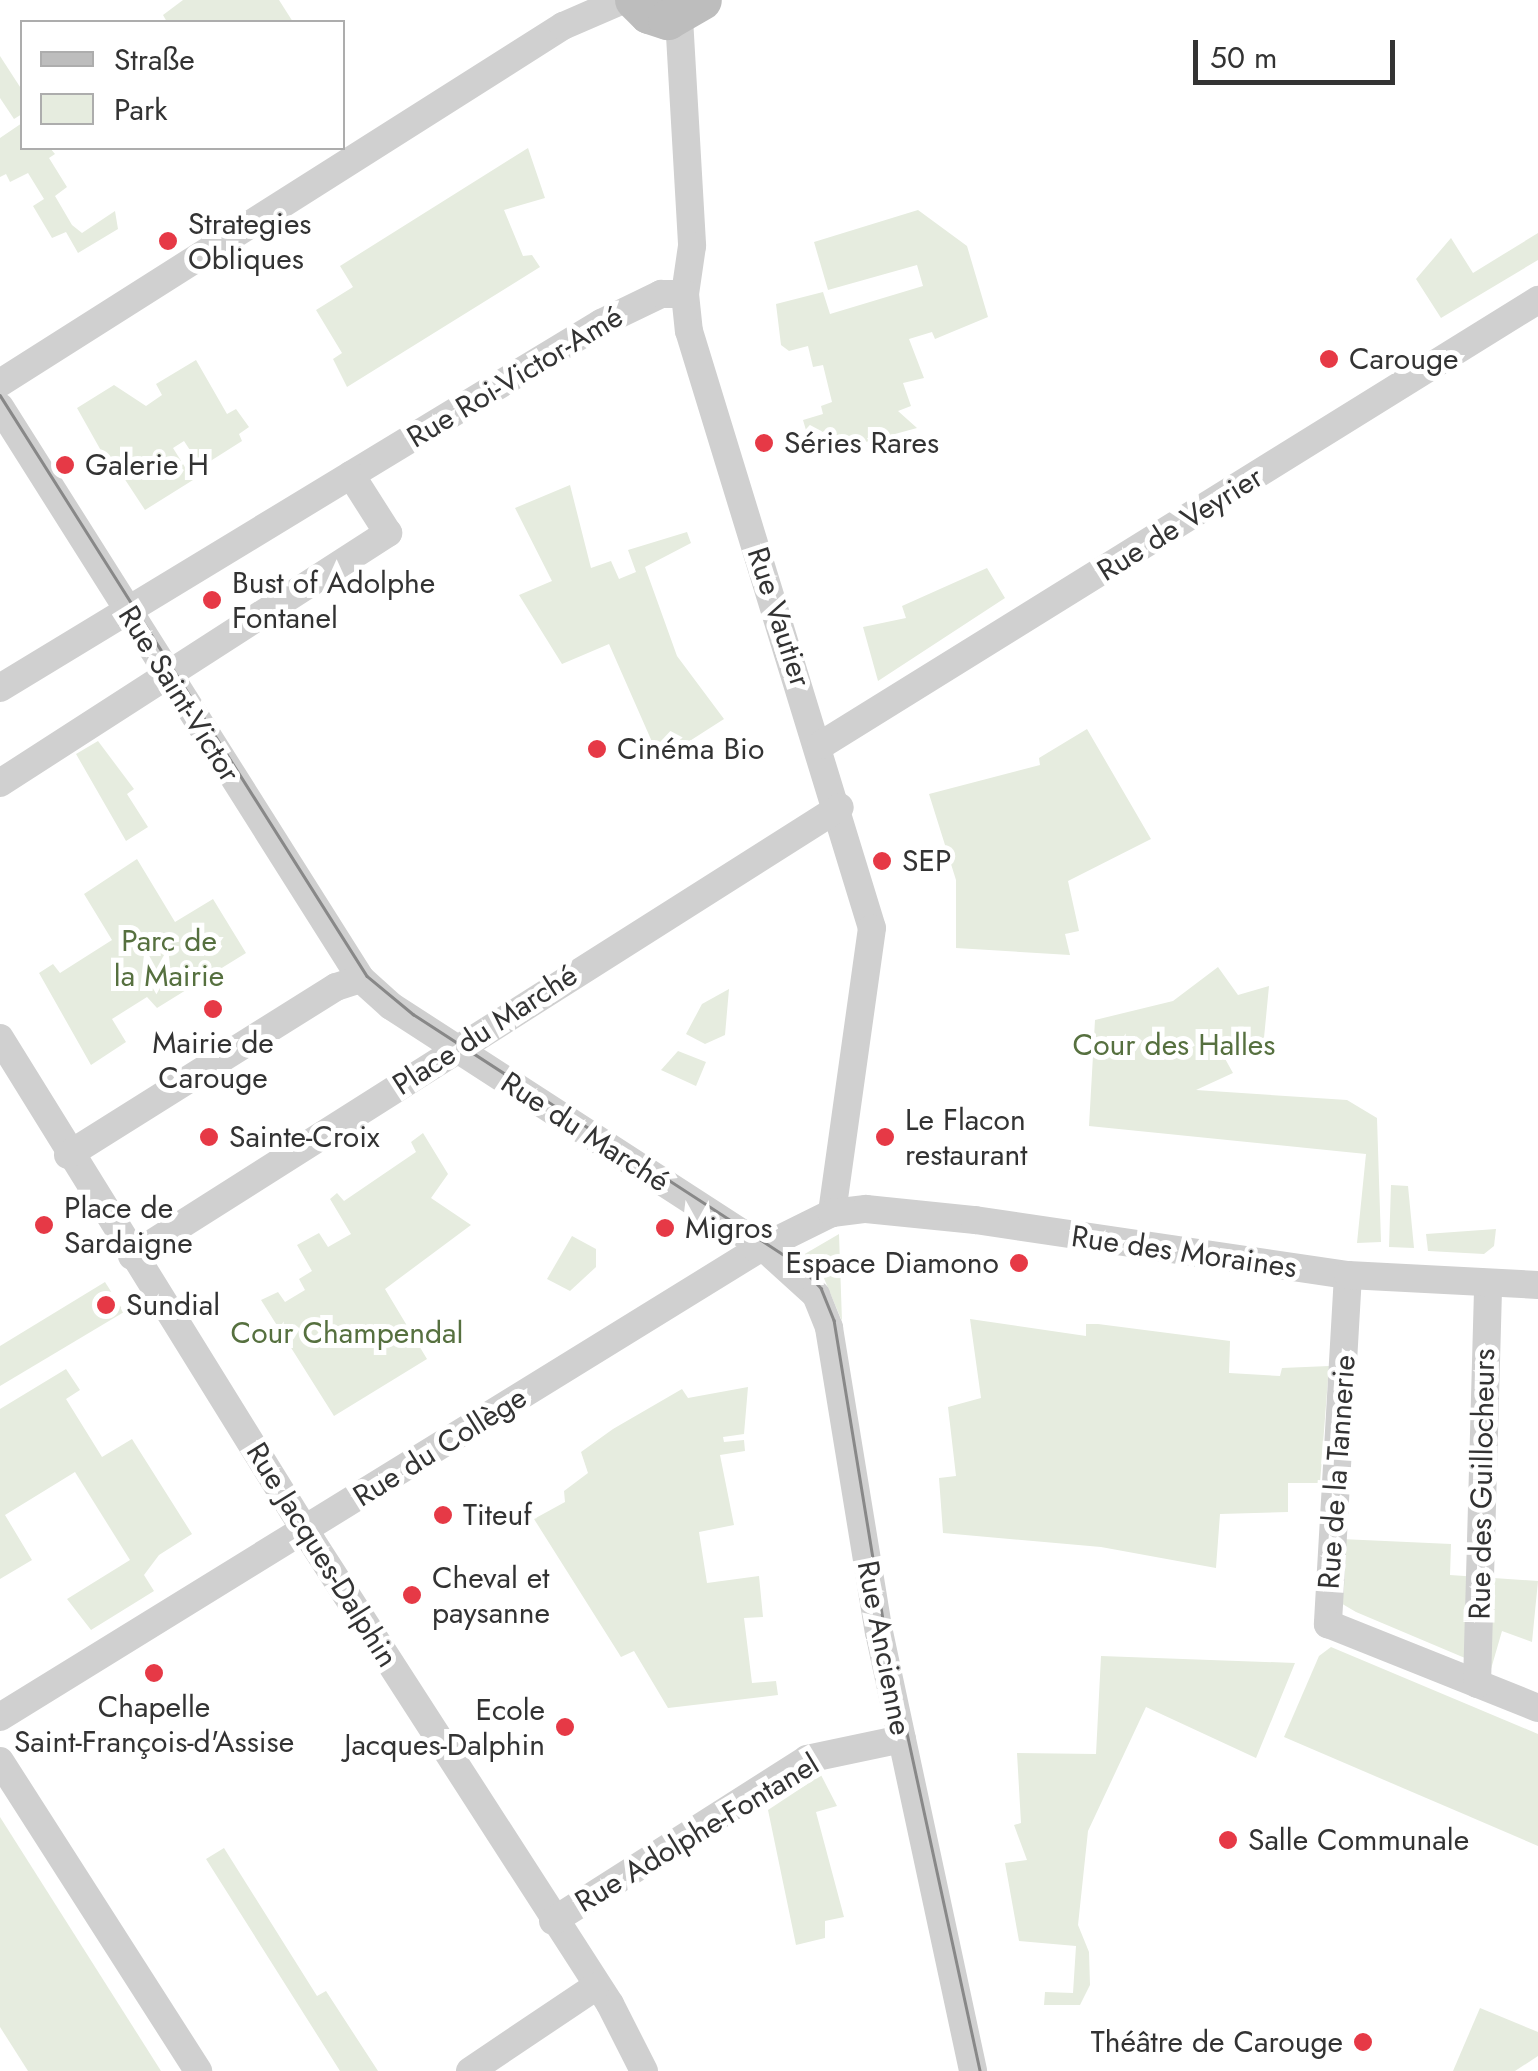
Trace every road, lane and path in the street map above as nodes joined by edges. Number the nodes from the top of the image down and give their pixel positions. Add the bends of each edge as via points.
1 (623, 0) edge
2 (635, 0) edge
3 (690, 9) edge
4 (685, 294) junction
5 (1538, 300) edge
6 (0, 383) edge
7 (0, 407) edge
8 (352, 475) junction
9 (128, 612) junction
10 (169, 676) junction
11 (0, 688) edge
12 (820, 745) junction
13 (0, 784) edge
14 (840, 806) junction
15 (362, 979) junction
16 (0, 1038) edge
17 (453, 1047) junction
18 (68, 1155) junction
19 (832, 1213) junction
20 (763, 1247) junction
21 (132, 1256) junction
22 (1348, 1275) junction
23 (1488, 1284) junction
24 (1538, 1285) edge
25 (305, 1530) junction
26 (1477, 1684) junction
27 (1538, 1708) edge
28 (0, 1717) edge
29 (902, 1740) junction
30 (0, 1761) edge
31 (553, 1920) junction
32 (595, 1987) junction
33 (198, 2071) edge
34 (470, 2071) edge
35 (644, 2071) edge
36 (973, 2071) edge

1 - 6 street via 564,26
2 - 3 street via 649,14
3 - 4 street, Rue Vautier via 692,246
4 - 8 street, Rue Roi-Victor-Amé via 661,294 601,323
4 - 12 street, Rue Vautier via 689,331
5 - 12 street, Rue de Veyrier
7 - 9 street, Rue Saint-Victor
8 - 9 street, Rue Roi-Victor-Amé
8 - 10 street via 388,534
9 - 10 street, Rue Saint-Victor
9 - 11 street, Rue Roi-Victor-Amé
10 - 13 street
10 - 15 street, Rue Saint-Victor
12 - 14 street, Rue Vautier
14 - 17 street, Place du Marché
14 - 19 street, Rue Vautier via 872,938
15 - 17 street, Rue du Marché
15 - 18 street via 336,987
16 - 18 street, Rue Jacques-Dalphin
17 - 20 street, Rue du Marché
17 - 21 street, Place du Marché
18 - 21 street, Rue Jacques-Dalphin
19 - 20 street, Rue du Collège
19 - 22 street, Rue des Moraines via 866,1209 975,1220
20 - 25 street, Rue du Collège
20 - 29 street, Rue Ancienne via 802,1276 826,1316
21 - 25 street, Rue Jacques-Dalphin
22 - 23 street, Rue des Moraines
22 - 26 street, Rue de la Tannerie via 1328,1624
23 - 24 street, Rue des Moraines
23 - 26 street, Rue des Guillocheurs
25 - 28 street, Rue du Collège
25 - 31 street, Rue Jacques-Dalphin
26 - 27 street, Rue de la Tannerie
29 - 31 street, Rue Adolphe-Fontanel via 807,1759
29 - 36 street, Rue Ancienne
30 - 33 street
31 - 32 street, Rue Jacques-Dalphin
32 - 34 street
32 - 35 street, Rue Jacques-Dalphin via 633,2040

